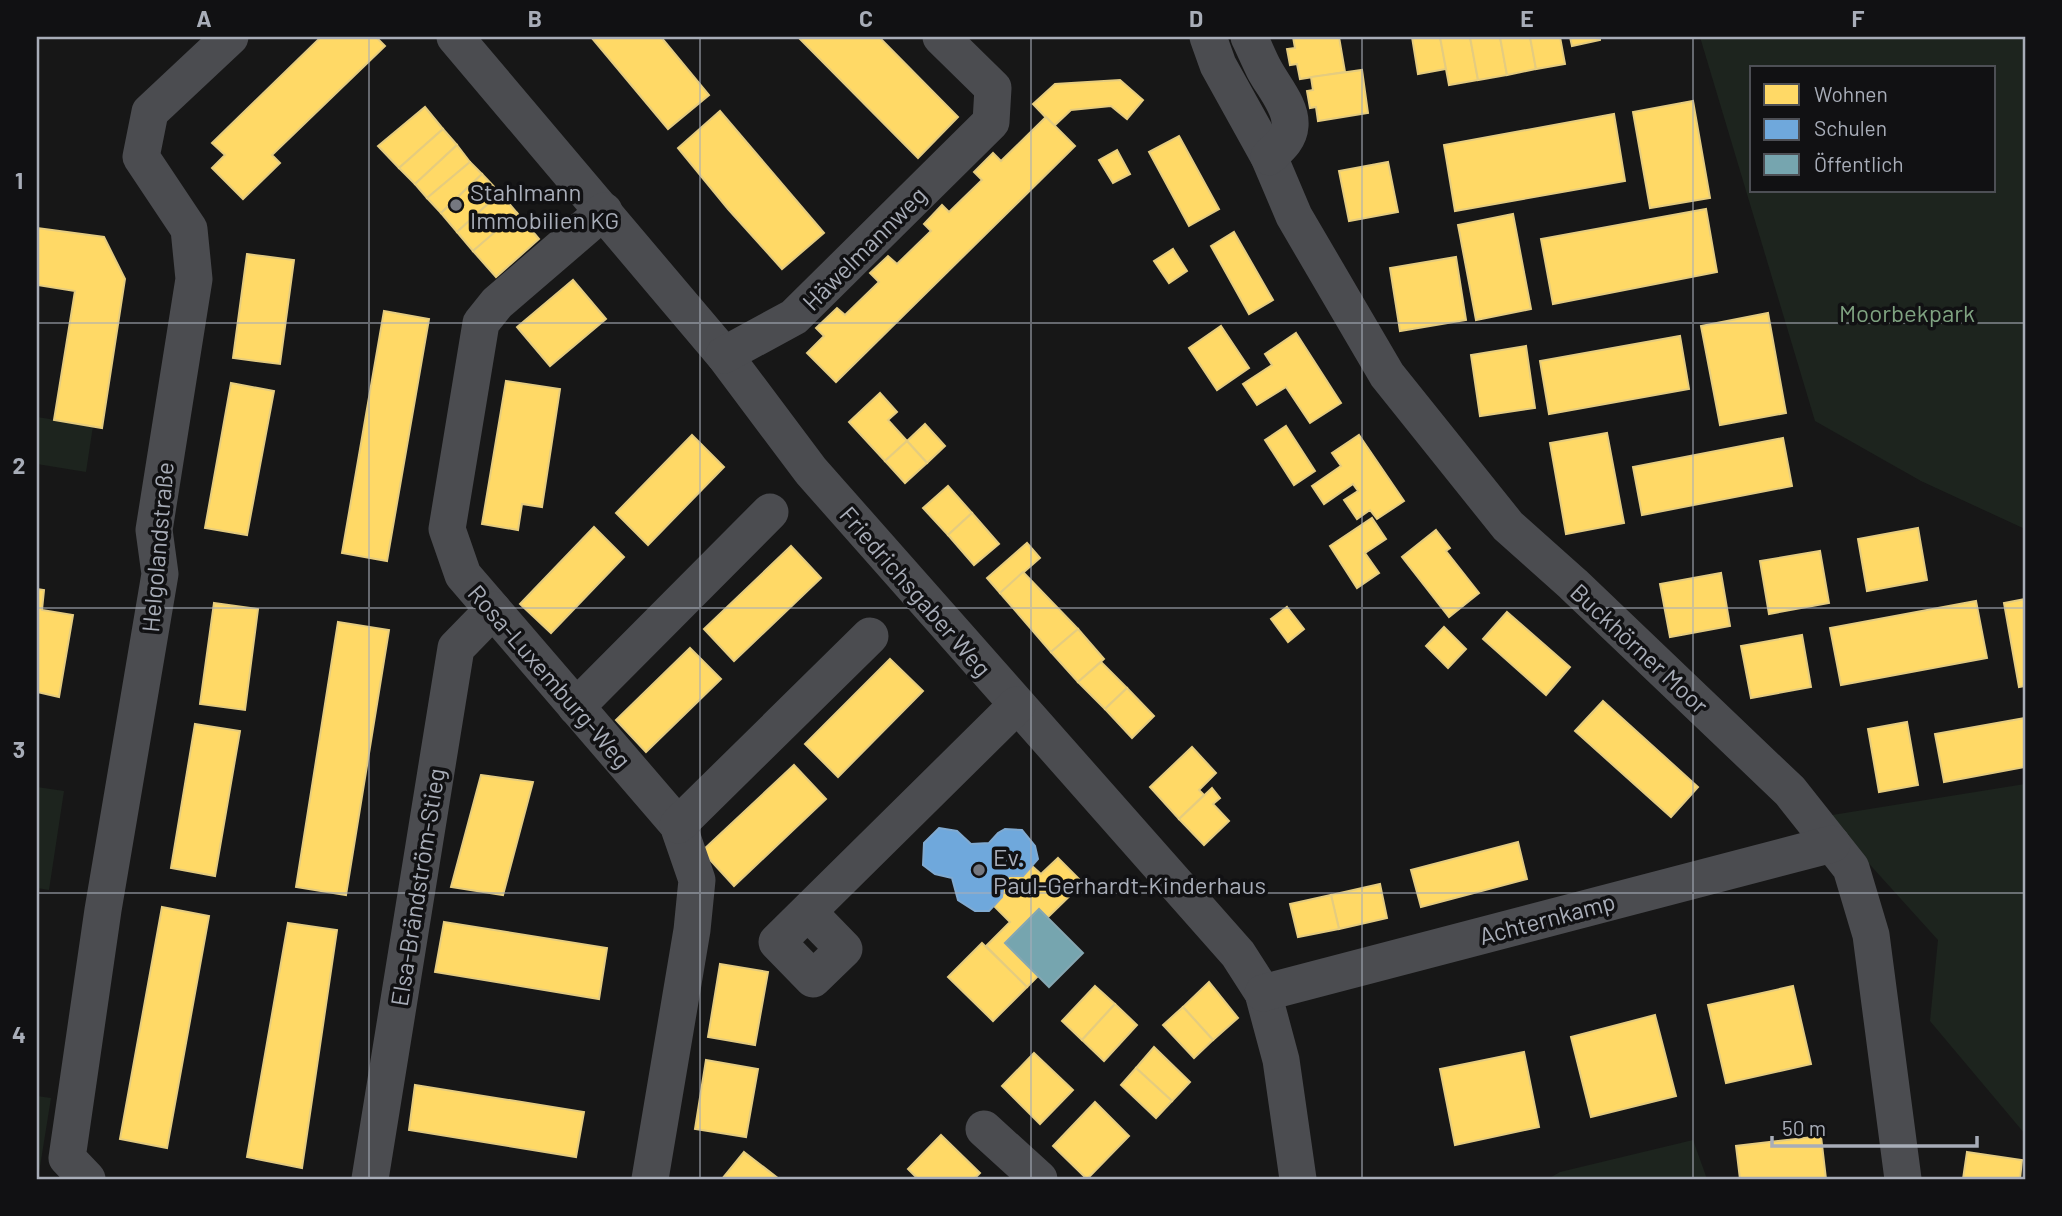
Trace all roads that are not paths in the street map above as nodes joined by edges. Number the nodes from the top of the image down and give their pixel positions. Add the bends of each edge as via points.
1 (230, 37) edge
2 (455, 37) edge
3 (942, 37) edge
4 (1208, 37) edge
5 (1249, 37) edge
6 (1269, 156) junction
7 (604, 211) junction
8 (724, 355) junction
9 (770, 512) dead end
10 (493, 610) junction
11 (870, 636) dead end
12 (1017, 705) junction
13 (576, 707) junction
14 (678, 825) junction
15 (1832, 844) junction
16 (808, 912) dead end
17 (1262, 993) junction
18 (984, 1129) dead end
19 (88, 1179) edge
20 (370, 1179) edge
21 (650, 1179) edge
22 (1039, 1179) edge
23 (1298, 1179) edge
24 (1903, 1179) edge

1 - 19 street, Helgolandstraße via 150,112 141,157 189,229 194,279 154,530 160,574 67,1158
2 - 7 street, Friedrichsgaber Weg
3 - 8 street, Häwelmannweg via 993,88 991,122 794,317
4 - 6 street, Buckhörner Moor
5 - 6 street via 1289,113 1289,135
6 - 15 street, Buckhörner Moor via 1294,216 1387,375 1508,526 1790,790
7 - 8 street, Friedrichsgaber Weg
7 - 10 street, Rosa-Luxemburg-Weg via 497,303 481,323 447,529 463,575
8 - 12 street, Friedrichsgaber Weg via 811,471
9 - 13 street
10 - 13 street, Rosa-Luxemburg-Weg
10 - 20 street, Elsa-Brändström-Stieg via 456,648
11 - 14 street
12 - 16 street
12 - 17 street, Friedrichsgaber Weg via 1238,954
13 - 14 street, Rosa-Luxemburg-Weg
14 - 21 street, Rosa-Luxemburg-Weg via 696,880 692,930
15 - 17 street, Achternkamp
15 - 24 street, Buckhörner Moor via 1851,867 1871,935
17 - 23 street, Friedrichsgaber Weg via 1282,1060
18 - 22 street

